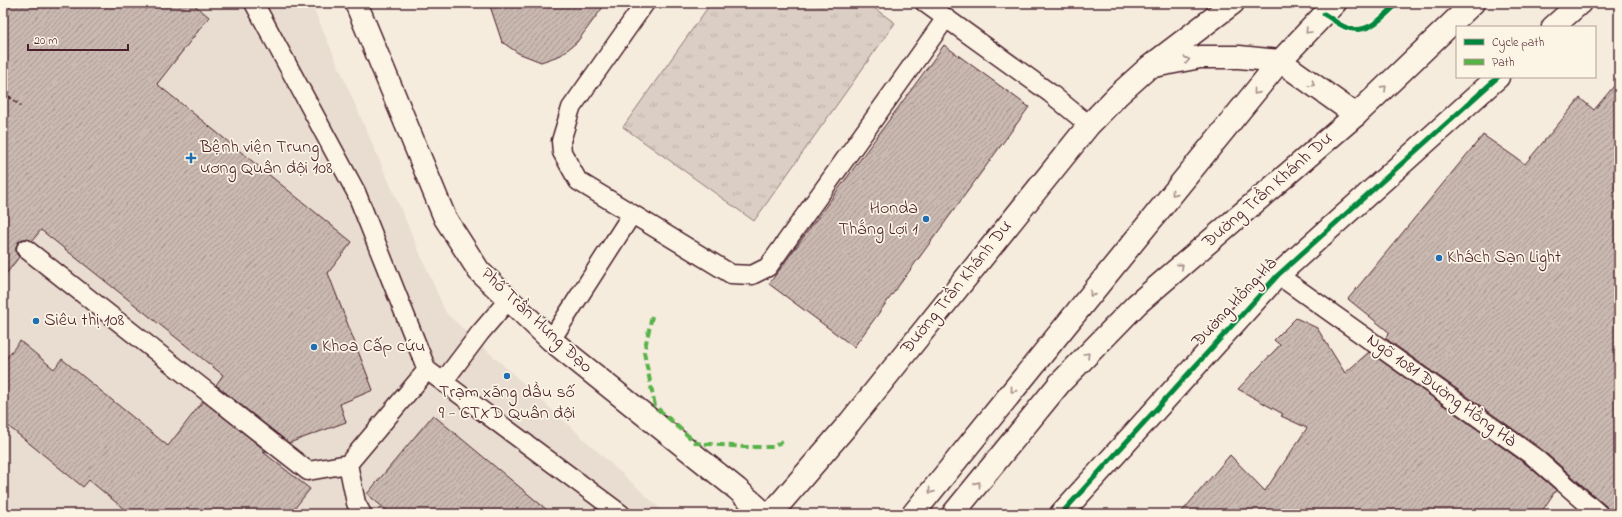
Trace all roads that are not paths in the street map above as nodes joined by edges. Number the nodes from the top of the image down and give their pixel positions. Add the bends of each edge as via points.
1 (254, 3) edge
2 (356, 3) edge
3 (645, 3) edge
4 (925, 3) edge
5 (1233, 3) edge
6 (1335, 3) edge
7 (1473, 3) edge
8 (1580, 3) edge
9 (946, 18) junction
10 (1554, 26) edge
11 (1280, 61) junction
12 (1148, 67) junction
13 (1497, 78) edge
14 (1356, 115) junction
15 (1089, 125) junction
16 (632, 214) junction
17 (26, 249) dead end
18 (1278, 275) junction
19 (509, 299) junction
20 (551, 340) junction
21 (427, 370) junction
22 (442, 382) junction
23 (348, 464) junction
24 (362, 514) edge
25 (621, 514) edge
26 (765, 514) edge
27 (771, 514) edge
28 (912, 514) edge
29 (953, 514) edge
30 (1061, 514) edge
31 (1599, 514) edge

1 - 21 lane via 356,192
2 - 19 main road, Phố Trần Hưng Đạo via 445,218 479,270
3 - 16 lane via 571,108 561,141 562,152 578,181
4 - 9 lane
5 - 12 main road, Đường Trần Khánh Dư
6 -> 11 main road
14 -> 7 main road, Đường Trần Khánh Dư
8 - 10 main road
9 - 15 lane via 1050,93
9 - 16 lane via 768,267 752,275 731,274
12 -> 11 main road via 1200,57
11 -> 14 main road
11 -> 28 main road
12 - 15 main road, Đường Trần Khánh Dư
13 - 18 main road, Đường Hồng Hà
29 -> 14 main road, Đường Trần Khánh Dư via 1060,383 1137,304
15 - 27 main road, Đường Trần Khánh Dư via 850,422
16 - 20 lane
17 - 23 lane via 308,471
18 - 30 main road, Đường Hồng Hà
18 - 31 lane, Ngõ 1081 Đường Hồng Hà via 1534,457
19 - 20 main road, Phố Trần Hưng Đạo
19 - 22 lane
20 - 26 main road, Phố Trần Hưng Đạo
21 - 22 lane
21 - 23 lane
22 - 25 lane
23 - 24 lane via 356,503

